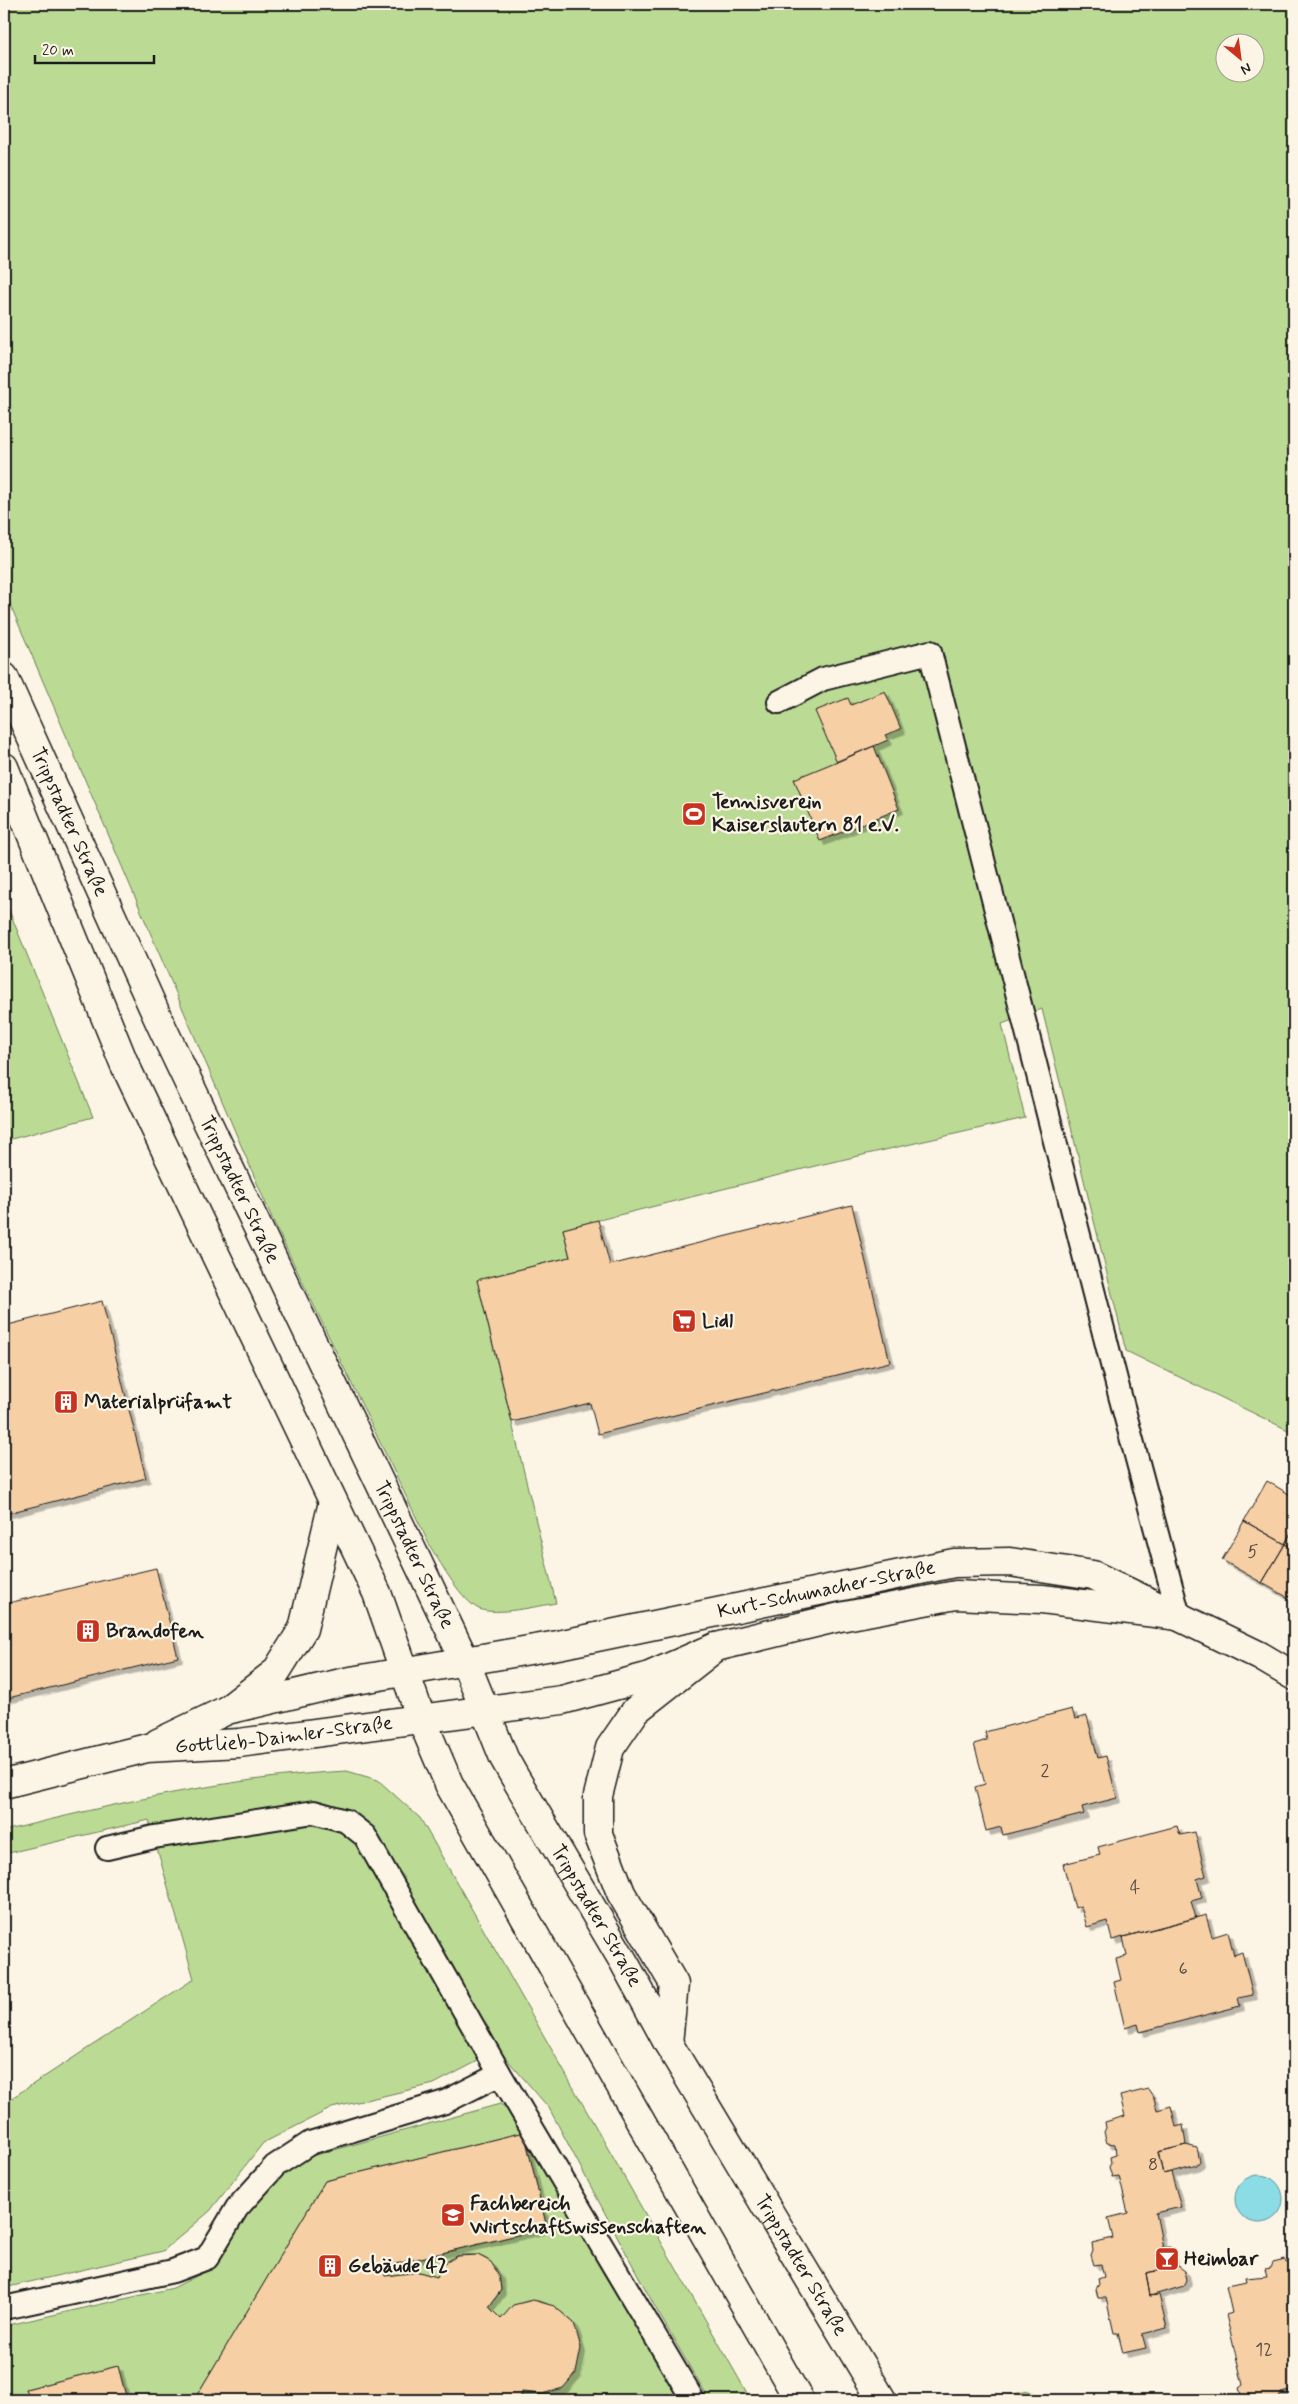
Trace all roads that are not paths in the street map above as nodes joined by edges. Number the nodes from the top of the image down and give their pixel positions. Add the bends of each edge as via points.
1 (4, 677) edge
2 (779, 702) dead end
3 (4, 767) edge
4 (333, 1502) junction
5 (1179, 1616) junction
6 (716, 1647) junction
7 (466, 1661) junction
8 (406, 1672) junction
9 (1294, 1676) edge
10 (227, 1710) junction
11 (486, 1710) junction
12 (421, 1718) junction
13 (147, 1748) junction
14 (4, 1784) edge
15 (107, 1848) dead end
16 (668, 2043) junction
17 (500, 2074) junction
18 (4, 2308) edge
19 (693, 2400) edge
20 (799, 2400) edge
21 (882, 2400) edge

1 - 7 main road, Trippstadter Straße via 161,1025
2 - 5 lane via 823,678 930,652
3 - 4 main road, Trippstadter Straße via 124,1063
4 - 8 main road, Trippstadter Straße via 377,1593
4 - 10 main road via 303,1629 276,1672
5 - 6 main road, Kurt-Schumacher-Straße via 1042,1599 956,1596 840,1617
5 - 7 main road, Kurt-Schumacher-Straße via 1093,1575 1010,1562 954,1563
5 - 9 main road, Kurt-Schumacher-Straße
6 - 11 main road, Kurt-Schumacher-Straße via 647,1677 562,1700
6 - 16 main road via 636,1710 610,1748 598,1796 598,1834 620,1893 674,1984
7 - 8 main road, Kurt-Schumacher-Straße
7 - 11 main road, Trippstadter Straße
8 - 10 main road, Gottlieb-Daimler-Straße via 345,1682
8 - 12 main road, Trippstadter Straße
10 - 13 main road, Gottlieb-Daimler-Straße
11 - 12 main road, Kurt-Schumacher-Straße
11 - 16 main road, Trippstadter Straße via 504,1758
12 - 13 main road, Gottlieb-Daimler-Straße via 239,1743
12 - 20 main road, Trippstadter Straße via 449,1784
13 - 14 main road, Gottlieb-Daimler-Straße
15 - 17 lane via 154,1837 314,1812 346,1821 365,1836
16 - 21 main road, Trippstadter Straße
17 - 18 lane via 445,2102 310,2143 275,2166 237,2208 207,2258 174,2271
17 - 19 lane

